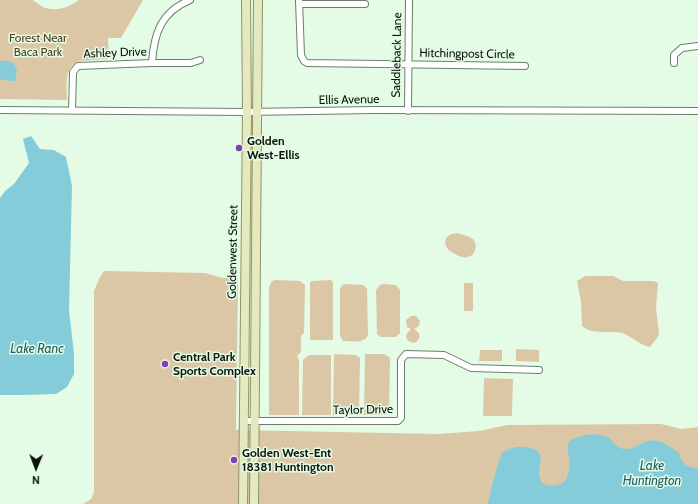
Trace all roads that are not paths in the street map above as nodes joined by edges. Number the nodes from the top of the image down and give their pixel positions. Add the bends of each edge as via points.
1 (190, 0) edge
2 (246, 0) edge
3 (258, 0) edge
4 (408, 0) edge
5 (299, 2) edge
6 (365, 4) dead end
7 (698, 46) edge
8 (200, 60) dead end
9 (152, 63) junction
10 (674, 63) dead end
11 (408, 65) junction
12 (525, 66) dead end
13 (0, 110) edge
14 (72, 111) junction
15 (408, 111) junction
16 (698, 111) edge
17 (246, 112) junction
18 (257, 112) junction
19 (539, 370) dead end
20 (243, 421) junction
21 (256, 422) junction
22 (242, 504) edge
23 (254, 504) edge

1 - 9 street via 168,14 160,26 153,45
2 - 17 main road, Goldenwest Street
3 - 18 main road, Goldenwest Street
4 - 11 street, Saddleback Lane
5 - 6 street
5 - 11 street, Hitchingpost Circle via 301,55 307,63
7 - 10 street via 682,48 674,55
8 - 9 street, Ashley Drive via 191,63
9 - 14 street, Ashley Drive via 78,66 73,72
11 - 12 street, Hitchingpost Circle
11 - 15 street, Saddleback Lane
13 - 14 street, Ellis Avenue
14 - 17 street, Ellis Avenue
15 - 16 street, Ellis Avenue
15 - 18 street, Ellis Avenue
17 - 18 street, Ellis Avenue
17 - 20 main road, Goldenwest Street
18 - 21 main road, Goldenwest Street
19 - 21 street, Taylor Drive via 471,368 444,355 406,354 401,360 398,421
20 - 21 street, Taylor Drive
20 - 22 main road, Goldenwest Street
21 - 23 main road, Goldenwest Street

